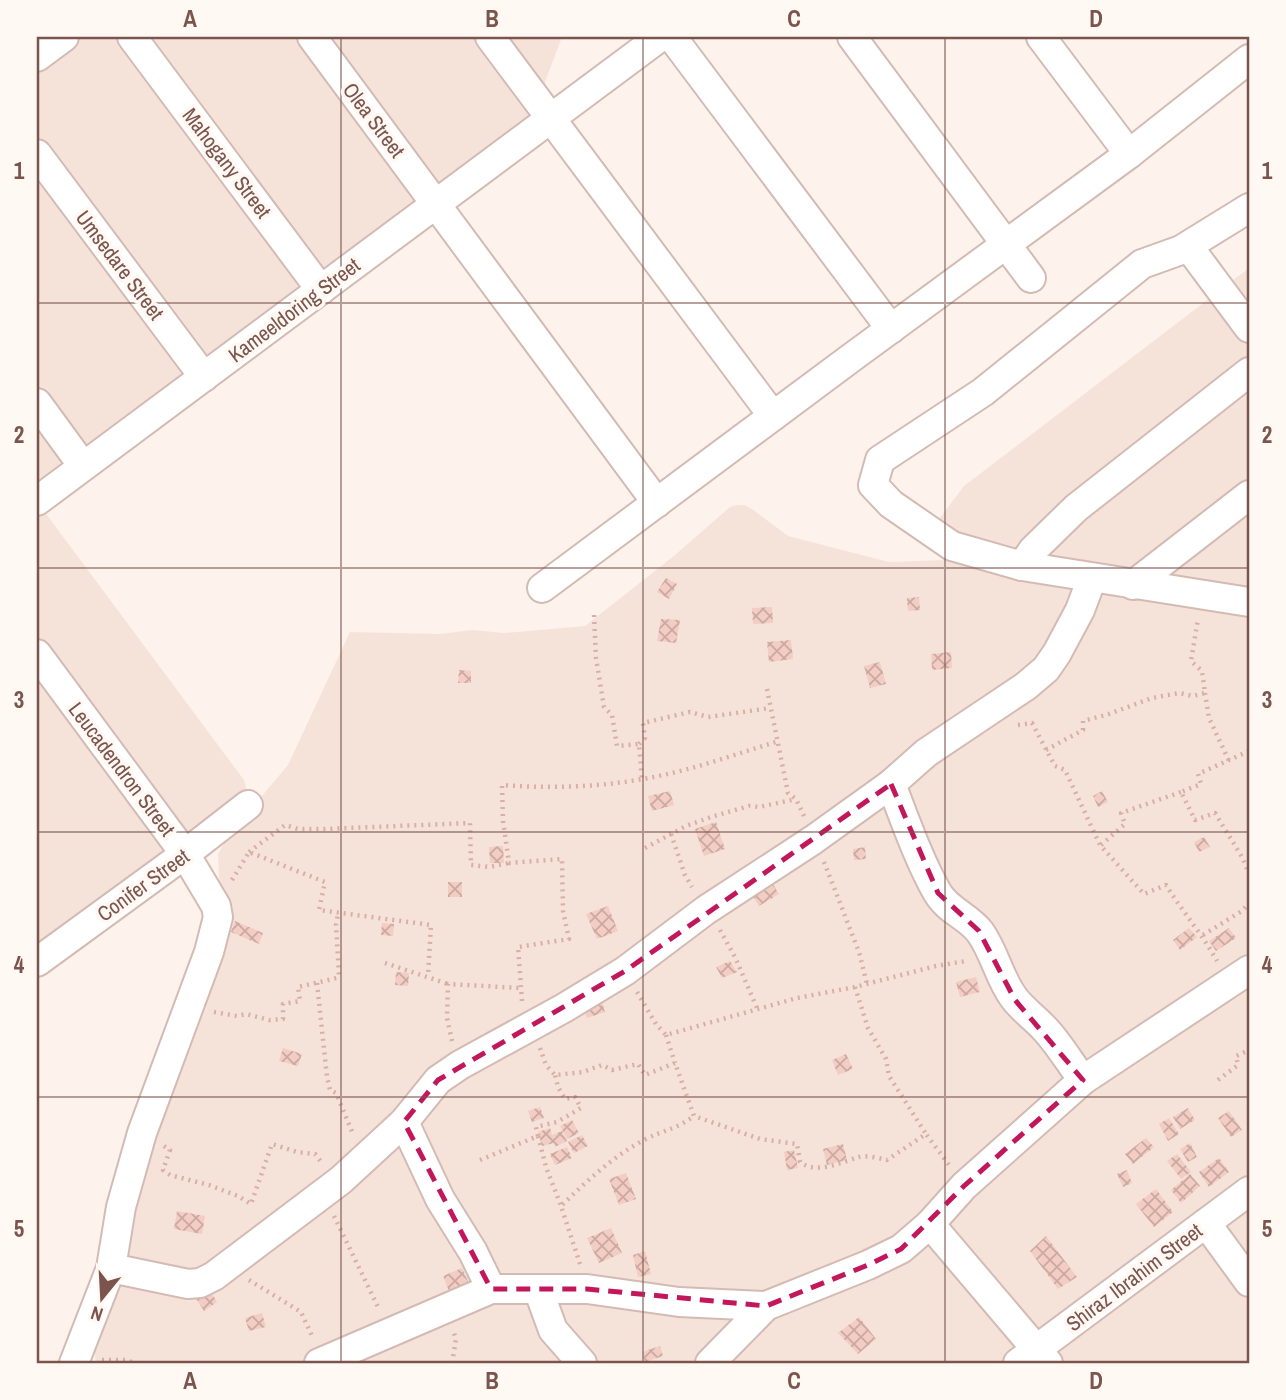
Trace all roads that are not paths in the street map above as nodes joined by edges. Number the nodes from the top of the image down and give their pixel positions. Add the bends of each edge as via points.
1 (64, 37) edge
2 (132, 37) edge
3 (312, 37) edge
4 (490, 37) edge
5 (660, 37) edge
6 (672, 37) edge
7 (852, 37) edge
8 (1041, 37) edge
9 (1237, 37) edge
10 (1249, 53) edge
11 (37, 57) edge
12 (1249, 59) edge
13 (550, 119) junction
14 (37, 153) edge
15 (1129, 155) junction
16 (436, 204) junction
17 (1249, 208) edge
18 (1006, 245) junction
19 (1188, 246) junction
20 (1031, 278) dead end
21 (321, 290) junction
22 (1249, 328) edge
23 (891, 329) junction
24 (1249, 372) edge
25 (204, 377) junction
26 (37, 403) edge
27 (773, 416) junction
28 (83, 466) junction
29 (1249, 495) edge
30 (37, 501) edge
31 (657, 503) junction
32 (1022, 566) junction
33 (1092, 578) junction
34 (1133, 585) junction
35 (542, 589) dead end
36 (1249, 602) edge
37 (37, 654) edge
38 (891, 784) junction
39 (248, 805) dead end
40 (185, 855) junction
41 (39, 954) edge
42 (1240, 977) edge
43 (1083, 1080) junction
44 (404, 1122) junction
45 (1249, 1191) edge
46 (1206, 1223) junction
47 (930, 1224) junction
48 (111, 1268) junction
49 (1249, 1282) edge
50 (491, 1289) junction
51 (538, 1289) junction
52 (766, 1306) junction
53 (1034, 1358) edge
54 (321, 1362) edge
55 (74, 1363) edge
56 (582, 1363) edge
57 (710, 1363) edge

1 - 11 street
2 - 21 street, Mahogany Street
3 - 16 street, Olea Street
4 - 13 street
5 - 13 street, Kameeldoring Street
6 - 23 street
7 - 18 street
8 - 15 street
9 - 10 street
12 - 15 street
13 - 16 street, Kameeldoring Street
13 - 27 street
14 - 25 street, Umsedare Street
15 - 18 street
16 - 21 street, Kameeldoring Street
16 - 31 street, Olea Street
17 - 19 street
18 - 20 street
18 - 23 street
19 - 22 street
19 - 32 street via 1142,264 983,392 880,460 873,485 891,504 952,546
21 - 25 street, Kameeldoring Street
23 - 27 street
24 - 32 street via 1076,508
25 - 28 street, Kameeldoring Street
26 - 28 street
27 - 31 street
28 - 30 street, Kameeldoring Street
29 - 34 street
31 - 35 street
32 - 33 street
33 - 34 street
33 - 38 street via 1080,610 1046,669 926,753
34 - 36 street
37 - 40 street, Leucadendron Street
38 - 43 street via 938,893 949,908 973,925 993,952 1015,1000 1045,1029
38 - 44 street via 625,971 438,1080
39 - 40 street, Conifer Street
40 - 41 street, Conifer Street
40 - 48 street, Leucadendron Street via 211,896 216,929 142,1133 121,1207
42 - 43 street
43 - 47 street via 964,1186
44 - 48 street via 330,1187 200,1283
44 - 50 street via 440,1199
45 - 46 street, Shiraz Ibrahim Street
46 - 49 street
46 - 53 street, Shiraz Ibrahim Street
47 - 52 street via 901,1249
47 - 53 street
48 - 55 street
50 - 51 street
50 - 54 street
51 - 52 street via 587,1289 678,1302
51 - 56 street via 553,1330
52 - 57 street

